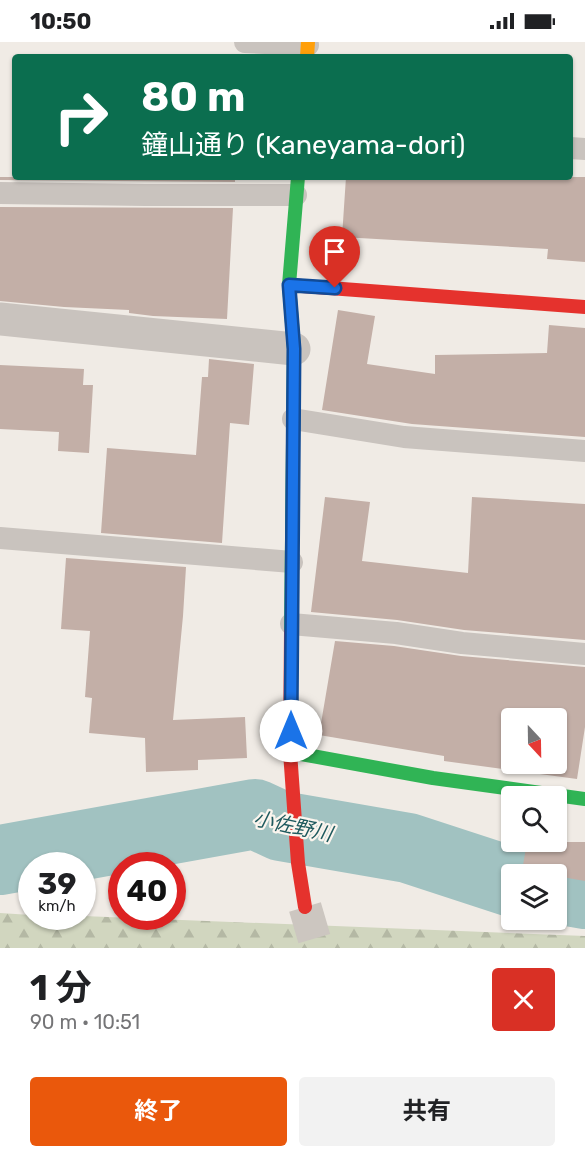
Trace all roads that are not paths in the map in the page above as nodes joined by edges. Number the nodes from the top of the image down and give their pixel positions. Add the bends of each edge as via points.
1 (245, 42) edge
2 (308, 48) edge
3 (297, 186) edge
4 (0, 193) edge
5 (289, 285) junction
6 (585, 307) edge
7 (0, 318) edge
8 (294, 349) junction
9 (293, 420) junction
10 (585, 451) edge
11 (0, 538) edge
12 (292, 562) junction
13 (291, 624) junction
14 (585, 654) edge
15 (290, 752) junction
16 (585, 799) edge
17 (305, 907) tunnel mouth

1 - 2 lane
3 - 4 lane via 145,195
3 - 5 street
5 - 6 street
5 - 8 street
7 - 8 street
8 - 9 street
9 - 10 lane via 405,437
9 - 12 street
11 - 12 lane
12 - 13 street
13 - 14 lane
13 - 15 street
15 - 16 street via 433,778
15 - 17 street

